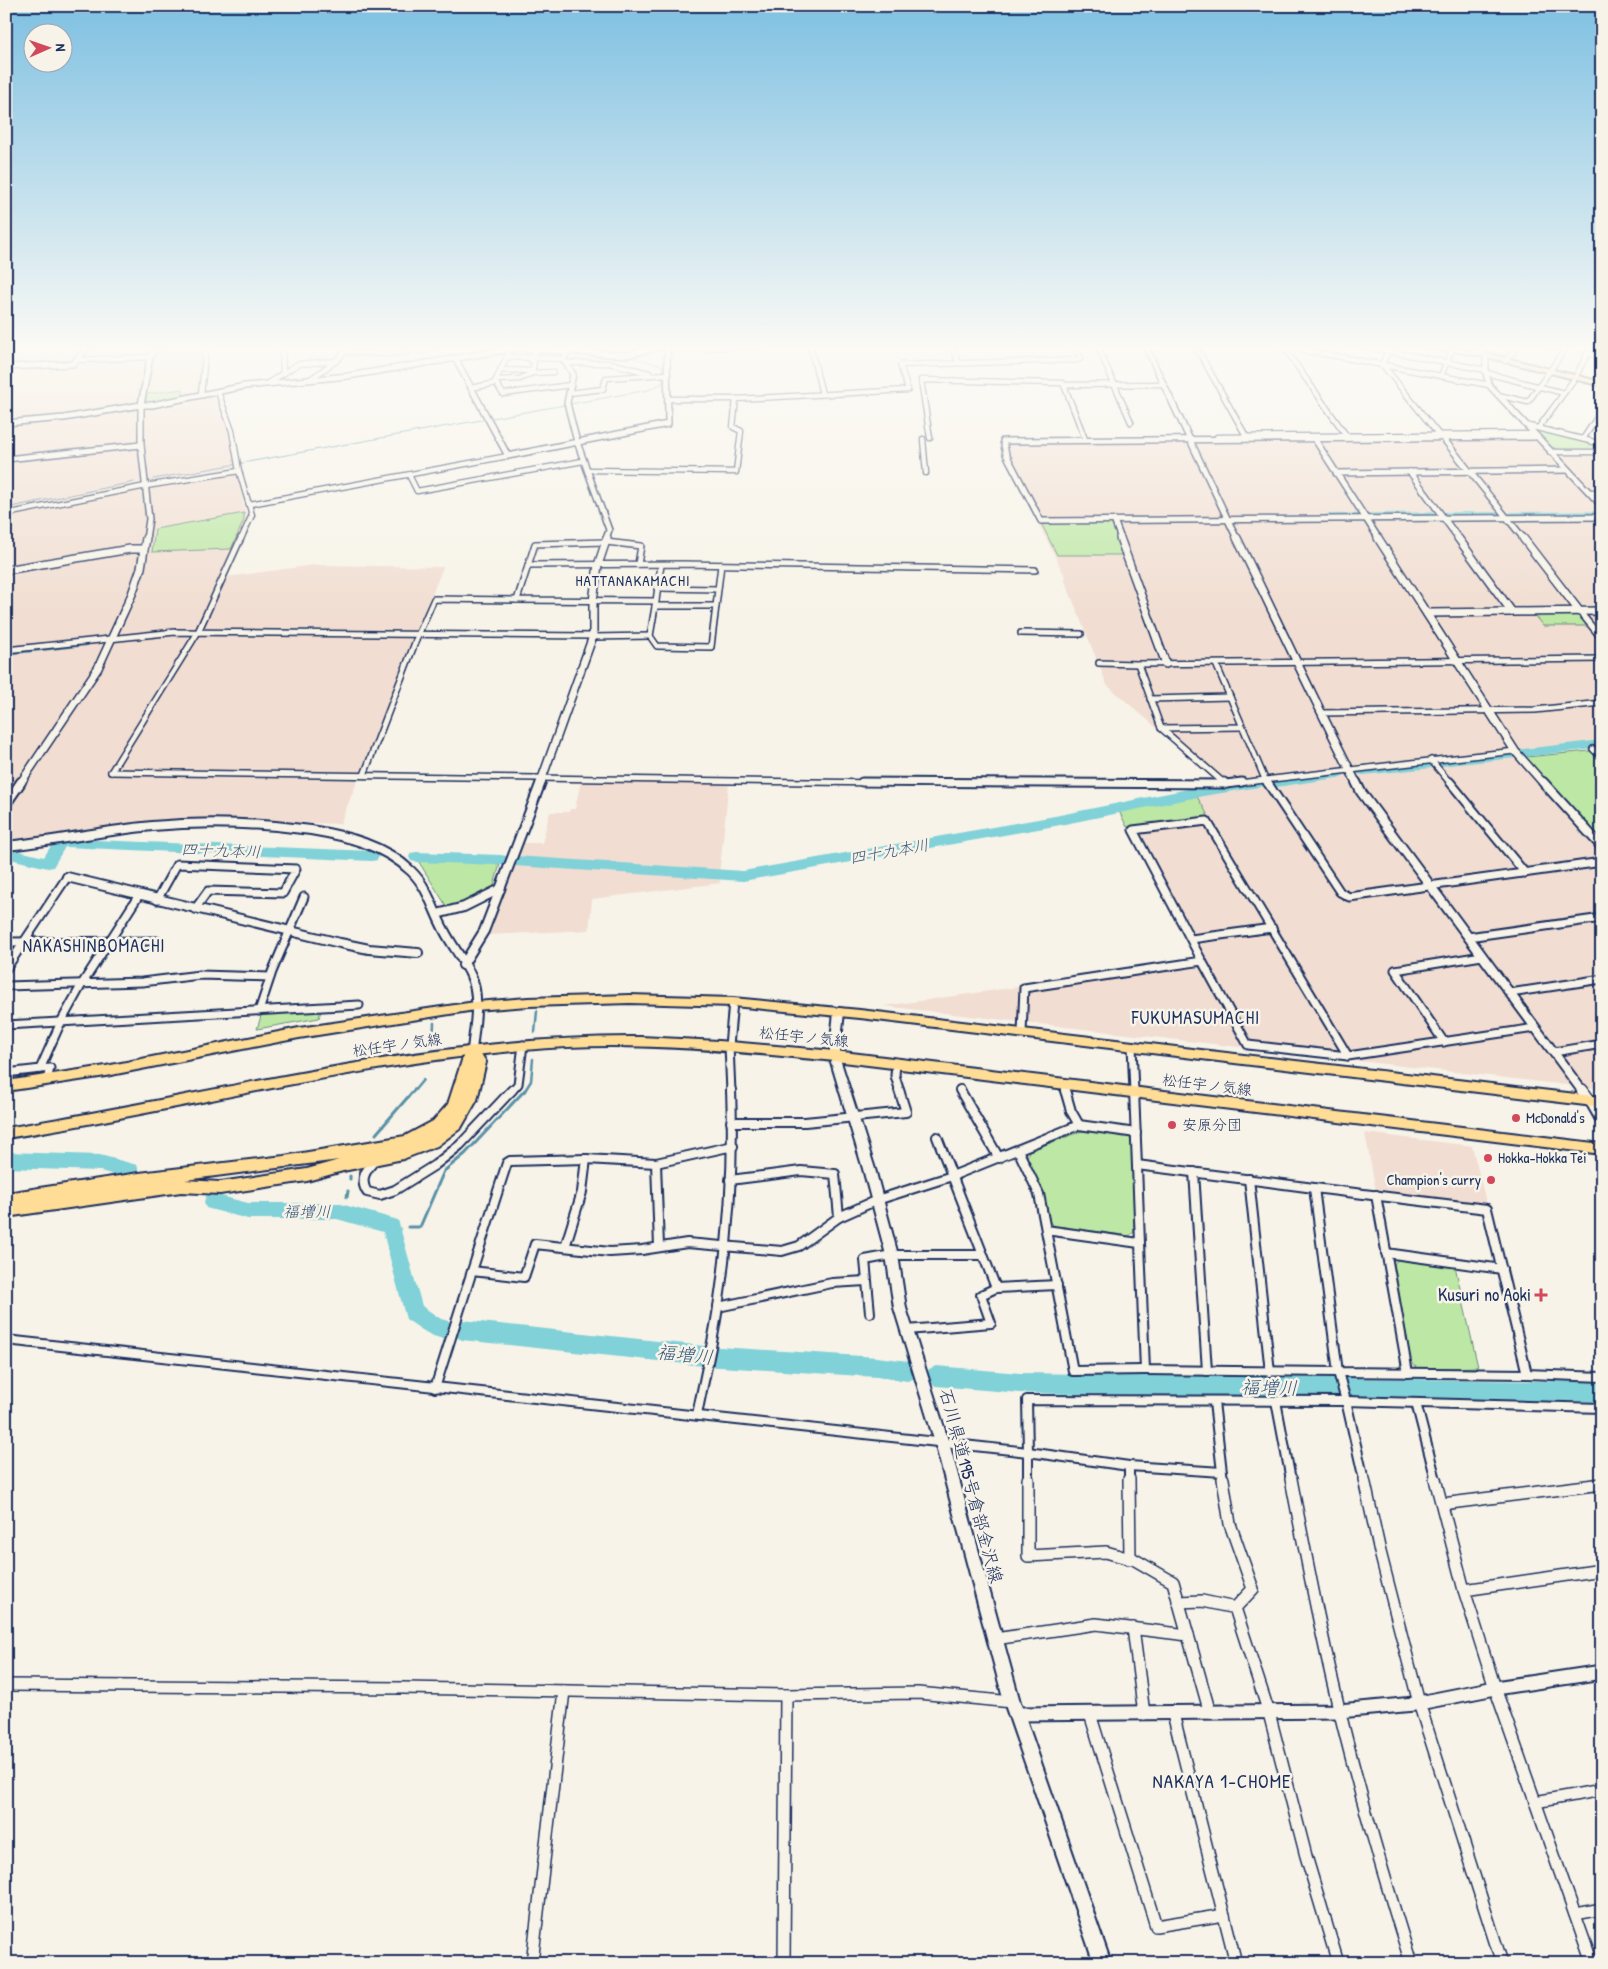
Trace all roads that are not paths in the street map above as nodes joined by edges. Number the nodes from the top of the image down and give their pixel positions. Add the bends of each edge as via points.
1 (141, 437) edge
2 (233, 437) edge
3 (498, 437) edge
4 (576, 437) edge
5 (603, 437) edge
6 (740, 437) edge
7 (1082, 437) edge
8 (1229, 437) edge
9 (1384, 437) edge
10 (1441, 437) edge
11 (1536, 437) edge
12 (1575, 437) edge
13 (1314, 438) junction
14 (923, 439) dead end
15 (1189, 439) junction
16 (1583, 439) joint
17 (577, 442) junction
18 (1602, 444) edge
19 (141, 445) junction
20 (1550, 452) junction
21 (1602, 452) edge
22 (508, 456) junction
23 (6, 459) edge
24 (583, 460) junction
25 (239, 466) junction
26 (587, 470) junction
27 (1568, 470) junction
28 (1410, 472) junction
29 (1470, 472) junction
30 (926, 473) dead end
31 (1336, 473) junction
32 (409, 475) junction
33 (146, 486) junction
34 (1589, 492) junction
35 (1602, 492) edge
36 (250, 504) junction
37 (1602, 506) edge
38 (6, 514) edge
39 (1602, 517) edge
40 (1443, 518) junction
41 (1508, 518) junction
42 (1366, 519) junction
43 (1114, 520) junction
44 (1228, 520) junction
45 (606, 542) junction
46 (144, 549) junction
47 (638, 564) junction
48 (528, 565) junction
49 (598, 565) junction
50 (661, 565) junction
51 (721, 565) junction
52 (6, 570) edge
53 (1035, 570) dead end
54 (658, 588) junction
55 (718, 589) junction
56 (517, 600) junction
57 (592, 601) junction
58 (655, 603) junction
59 (716, 606) junction
60 (1512, 612) junction
61 (1580, 612) junction
62 (1602, 612) edge
63 (1428, 613) junction
64 (198, 632) junction
65 (1021, 633) dead end
66 (418, 634) junction
67 (1081, 634) dead end
68 (650, 636) junction
69 (593, 637) junction
70 (113, 639) junction
71 (1602, 639) edge
72 (6, 650) edge
73 (1458, 661) junction
74 (1600, 661) edge
75 (1298, 662) junction
76 (1099, 663) dead end
77 (1138, 664) junction
78 (1166, 664) junction
79 (1216, 664) junction
80 (1230, 697) junction
81 (1150, 698) junction
82 (1602, 703) edge
83 (1490, 710) junction
84 (1321, 713) junction
85 (1243, 727) junction
86 (1161, 728) junction
87 (1602, 748) edge
88 (1515, 751) junction
89 (1602, 758) edge
90 (1431, 760) junction
91 (1348, 768) junction
92 (364, 775) junction
93 (543, 777) junction
94 (1265, 780) junction
95 (1226, 784) junction
96 (6, 804) edge
97 (6, 846) edge
98 (1602, 848) edge
99 (1602, 862) edge
100 (1525, 873) junction
101 (67, 877) joint
102 (1430, 886) junction
103 (500, 889) junction
104 (139, 895) junction
105 (304, 897) dead end
106 (157, 900) junction
107 (194, 909) junction
108 (437, 914) junction
109 (1602, 918) edge
110 (1272, 928) junction
111 (289, 931) junction
112 (1468, 937) junction
113 (1191, 939) junction
114 (23, 941) junction
115 (110, 941) junction
116 (157, 941) dead end
117 (6, 942) edge
118 (418, 953) dead end
119 (1482, 956) junction
120 (1202, 961) junction
121 (463, 965) junction
122 (6, 969) edge
123 (270, 976) junction
124 (1602, 979) edge
125 (82, 984) junction
126 (6, 986) edge
127 (1510, 993) junction
128 (733, 1002) junction
129 (359, 1006) dead end
130 (475, 1006) junction
131 (259, 1010) junction
132 (839, 1012) junction
133 (61, 1022) junction
134 (6, 1025) edge
135 (1535, 1028) junction
136 (1022, 1033) junction
137 (1444, 1042) junction
138 (1602, 1044) edge
139 (523, 1045) junction
140 (729, 1046) junction
141 (1132, 1046) junction
142 (472, 1052) junction
143 (1554, 1052) junction
144 (835, 1056) junction
145 (1348, 1056) junction
146 (896, 1063) junction
147 (40, 1070) junction
148 (6, 1073) edge
149 (47, 1080) junction
150 (1064, 1084) junction
151 (6, 1086) edge
152 (960, 1090) dead end
153 (1134, 1093) junction
154 (1596, 1102) edge
155 (854, 1119) junction
156 (1602, 1121) edge
157 (731, 1122) junction
158 (1079, 1125) junction
159 (6, 1133) edge
160 (1136, 1133) junction
161 (937, 1137) dead end
162 (733, 1146) junction
163 (1602, 1149) edge
164 (1018, 1150) junction
165 (999, 1158) junction
166 (344, 1159) junction
167 (586, 1159) junction
168 (376, 1160) junction
169 (656, 1164) junction
170 (1137, 1165) junction
171 (1194, 1172) junction
172 (952, 1176) junction
173 (1249, 1179) junction
174 (181, 1180) junction
175 (730, 1180) junction
176 (1314, 1188) junction
177 (1376, 1195) junction
178 (6, 1199) edge
179 (877, 1200) junction
180 (6, 1211) edge
181 (839, 1217) junction
182 (1046, 1230) junction
183 (1139, 1243) junction
184 (566, 1247) junction
185 (725, 1247) junction
186 (659, 1248) junction
187 (1386, 1252) junction
188 (892, 1255) junction
189 (983, 1255) junction
190 (1502, 1269) junction
191 (472, 1271) junction
192 (866, 1282) junction
193 (1057, 1285) junction
194 (996, 1288) junction
195 (718, 1307) junction
196 (870, 1313) dead end
197 (907, 1330) junction
198 (6, 1340) edge
199 (1145, 1370) junction
200 (1208, 1371) junction
201 (1270, 1372) junction
202 (1408, 1373) junction
203 (1528, 1374) junction
204 (1339, 1375) junction
205 (1602, 1377) edge
206 (435, 1388) junction
207 (1346, 1399) junction
208 (1276, 1401) junction
209 (1214, 1402) junction
210 (1416, 1403) junction
211 (1602, 1408) edge
212 (697, 1415) junction
213 (942, 1443) junction
214 (1028, 1452) junction
215 (1129, 1466) junction
216 (1222, 1472) junction
217 (1602, 1484) edge
218 (1442, 1504) junction
219 (1130, 1558) junction
220 (1602, 1570) edge
221 (1464, 1590) junction
222 (1178, 1602) junction
223 (1234, 1608) junction
224 (1133, 1628) junction
225 (1188, 1635) junction
226 (994, 1638) junction
227 (1602, 1672) edge
228 (6, 1685) edge
229 (1495, 1688) junction
230 (564, 1691) junction
231 (786, 1694) junction
232 (1419, 1703) junction
233 (1014, 1708) junction
234 (1339, 1710) junction
235 (1269, 1713) junction
236 (1090, 1714) junction
237 (1144, 1714) junction
238 (1173, 1714) junction
239 (1210, 1714) junction
240 (1602, 1790) edge
241 (1536, 1802) junction
242 (1602, 1909) edge
243 (1575, 1914) junction
244 (1224, 1915) junction
245 (532, 1963) edge
246 (784, 1963) edge
247 (1103, 1963) edge
248 (1236, 1963) edge
249 (1338, 1963) edge
250 (1411, 1963) edge
251 (1502, 1963) edge
252 (1592, 1963) edge

1 - 19 street
2 - 25 street
3 - 22 street
4 - 17 street
5 - 17 street
6 - 26 street via 736,472
7 - 15 street
8 - 15 street
9 - 13 street
10 - 29 street
11 - 20 street
12 - 16 street
13 - 15 street
13 - 31 street
14 - 30 street
15 - 43 street via 1003,441 1006,454 1041,521
15 - 44 street
16 - 18 street
17 - 22 street
17 - 24 street
19 - 23 street
19 - 33 street
20 - 21 street
20 - 27 street
22 - 32 street
24 - 26 street
24 - 32 street via 417,492
25 - 33 street
25 - 36 street
26 - 45 street via 609,530
27 - 29 street
27 - 34 street
28 - 29 street
28 - 31 street
28 - 40 street
29 - 41 street
31 - 42 street
32 - 36 street
33 - 38 street
33 - 46 street via 149,519
34 - 35 street
34 - 37 street
36 - 64 street via 252,515
39 - 41 street
40 - 41 street
40 - 42 street
40 - 60 street
41 - 61 street
42 - 44 street
42 - 63 street
43 - 44 street
43 - 78 street
44 - 75 street
45 - 47 street via 641,546
45 - 48 street via 535,544
45 - 49 street
46 - 52 street via 130,548
46 - 70 street via 141,568
47 - 49 street
47 - 50 street
48 - 49 street
48 - 56 street
49 - 57 street
50 - 51 street
50 - 54 street
51 - 53 street
51 - 55 street
54 - 55 street
54 - 58 street
55 - 59 street
56 - 57 street
56 - 66 street via 434,599
57 - 58 street
57 - 69 street
58 - 59 street
58 - 68 street
59 - 68 street via 711,647 657,646
60 - 61 street
60 - 63 street
61 - 62 street
61 - 71 street
63 - 73 street
64 - 66 street
64 - 70 street
64 - 92 street via 111,772
65 - 67 street
66 - 69 street
66 - 92 street
68 - 69 street
69 - 93 street
70 - 72 street
70 - 96 street via 98,668
73 - 74 street
73 - 75 street
73 - 83 street
75 - 79 street
75 - 84 street
76 - 77 street
77 - 78 street
77 - 81 street
78 - 79 street
79 - 80 street
80 - 81 street
80 - 85 street
81 - 86 street
82 - 83 street via 1535,710
83 - 84 street
83 - 88 street
84 - 91 street
85 - 86 street
85 - 94 street
86 - 95 street
87 - 89 street via 1594,749
88 - 90 street
88 - 98 street
90 - 91 street
90 - 100 street
91 - 94 street
91 - 102 street via 1361,792
92 - 93 street
93 - 95 street
93 - 103 street
94 - 95 street
94 - 102 street via 1340,892 1349,897
97 - 108 street via 180,824 257,826 332,833 374,846 401,863 416,877
99 - 100 street
100 - 102 street
101 - 104 street
101 - 114 street
102 - 112 street
103 - 108 street via 464,907
103 - 121 street via 484,931
104 - 106 street
104 - 115 street
105 - 111 street
106 - 107 street
106 - 107 street via 177,864 296,870 283,893 208,891
107 - 111 street
108 - 121 street
109 - 112 street
110 - 113 street
110 - 113 street via 1208,821 1133,830
110 - 145 street
111 - 118 street via 369,949
111 - 123 street
112 - 119 street
113 - 120 street
114 - 115 street
114 - 117 street
114 - 122 street
115 - 116 street
115 - 125 street
119 - 127 street
119 - 137 street via 1395,970
120 - 136 street via 1024,988
120 - 145 street via 1248,1045
121 - 130 street via 471,976
123 - 125 street via 200,975 142,982
123 - 131 street
124 - 127 street
125 - 126 street
125 - 133 street
127 - 135 street
128 - 130 main road, 松任宇ノ気線 via 630,999
128 - 132 main road, 松任宇ノ気線
128 - 140 street
129 - 131 street
130 - 142 street
130 - 149 main road, 松任宇ノ気線 via 299,1033
131 - 133 street
132 - 136 main road, 松任宇ノ気線
132 - 144 main road, 石川県道195号倉部金沢線
133 - 134 street
133 - 147 street
135 - 137 street
135 - 143 street
136 - 141 main road, 松任宇ノ気線
137 - 145 street
138 - 143 street
139 - 140 main road, 松任宇ノ気線 via 622,1042
139 - 142 main road, 松任宇ノ気線
139 - 168 street via 518,1084 448,1156 395,1190 380,1195 367,1192 363,1182 365,1170
140 - 144 main road, 松任宇ノ気線
140 - 157 street
141 - 153 street
141 - 154 main road, 松任宇ノ気線
142 - 159 main road, 松任宇ノ気線 via 364,1065
142 - 166 highway via 458,1099 437,1126 405,1143
142 - 168 highway via 479,1062 476,1082 456,1124 418,1149
143 - 154 street
144 - 146 main road, 松任宇ノ気線
144 - 155 main road, 石川県道195号倉部金沢線
146 - 150 main road, 松任宇ノ気線
146 - 155 street via 895,1076 906,1112
147 - 148 street
147 - 149 street via 50,1068
149 - 151 main road, 松任宇ノ気線
150 - 153 main road, 松任宇ノ気線
150 - 158 street
152 - 165 street
153 - 160 street
153 - 163 main road, 松任宇ノ気線
154 - 156 main road
155 - 157 street
155 - 179 main road, 石川県道195号倉部金沢線
157 - 162 street
158 - 160 street
158 - 164 street
160 - 170 street
161 - 172 street
162 - 169 street
162 - 175 street
164 - 165 street
164 - 182 street via 1038,1194
165 - 172 street
166 - 168 highway
166 - 174 highway via 308,1168
167 - 169 street
167 - 184 street via 582,1192
167 - 191 street via 510,1161
169 - 186 street
170 - 171 street
170 - 183 street
171 - 173 street
171 - 200 street
172 - 179 street
172 - 189 street
173 - 176 street
173 - 201 street
174 - 178 highway
174 - 180 highway
175 - 181 street via 801,1171 836,1174
175 - 185 street
176 - 177 street
176 - 204 street
177 - 187 street
177 - 190 street via 1488,1208
179 - 181 street
179 - 188 main road, 石川県道195号倉部金沢線
181 - 185 street via 799,1246 782,1251
182 - 183 street
182 - 193 street
183 - 199 street
184 - 186 street via 610,1252
184 - 191 street via 535,1244 524,1277
185 - 186 street via 687,1243
185 - 195 street
187 - 190 street
187 - 202 street
188 - 189 street
188 - 192 street via 865,1260
188 - 197 main road, 石川県道195号倉部金沢線 via 900,1308
189 - 194 street
190 - 203 street
191 - 206 street
192 - 195 street via 832,1283
192 - 196 street
193 - 194 street
193 - 199 street via 1073,1371
194 - 197 street via 981,1295 991,1323
195 - 212 street
197 - 213 main road, 石川県道195号倉部金沢線
198 - 206 street
199 - 200 street
200 - 201 street
201 - 204 street
202 - 203 street
202 - 204 street
203 - 205 street
204 - 207 street
206 - 212 street
207 - 208 street
207 - 210 street
207 - 232 street via 1380,1552
208 - 209 street
208 - 234 street via 1308,1571
209 - 214 street via 1027,1400
209 - 216 street
210 - 211 street
210 - 218 street
212 - 213 street
213 - 214 street
213 - 226 main road, 石川県道195号倉部金沢線
214 - 215 street
214 - 219 street via 1028,1556 1106,1552
215 - 216 street
215 - 219 street
216 - 223 street via 1230,1524 1253,1589
217 - 218 street
218 - 221 street
219 - 222 street via 1172,1582
220 - 221 street
221 - 229 street
222 - 223 street via 1202,1601
222 - 225 street
223 - 235 street
224 - 225 street
224 - 226 street via 1096,1624
224 - 237 street
225 - 239 street
226 - 233 main road, 石川県道195号倉部金沢線
227 - 229 street
228 - 230 street
229 - 232 street
229 - 241 street
230 - 231 street
230 - 245 street
231 - 233 street via 918,1693
231 - 246 street
232 - 234 street
232 - 251 street
233 - 236 street
233 - 247 main road, 石川県道195号倉部金沢線
234 - 235 street
234 - 250 street
235 - 239 street
235 - 249 street
236 - 237 street
236 - 244 street via 1156,1926
237 - 238 street
238 - 239 street
238 - 244 street
240 - 241 street
241 - 243 street
242 - 243 street
243 - 252 street
244 - 248 street

